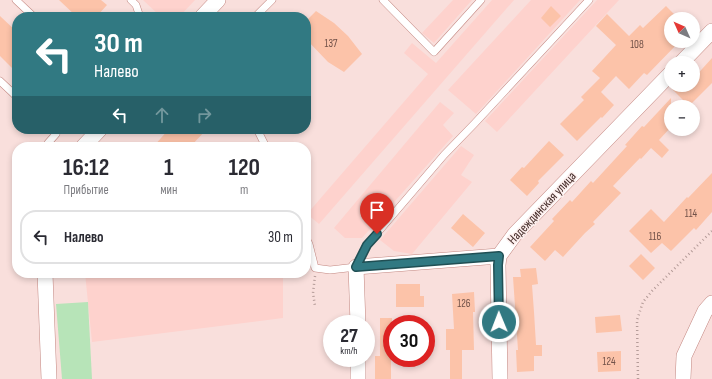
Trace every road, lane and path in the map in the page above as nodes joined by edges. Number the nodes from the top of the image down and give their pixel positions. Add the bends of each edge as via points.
1 (16, 0) edge
2 (131, 0) edge
3 (218, 0) edge
4 (272, 0) edge
5 (383, 0) edge
6 (481, 0) edge
7 (589, 0) edge
8 (29, 12) edge
9 (138, 12) edge
10 (207, 12) edge
11 (260, 12) edge
12 (712, 31) edge
13 (688, 56) edge
14 (664, 80) edge
15 (0, 81) edge
16 (12, 92) edge
17 (96, 134) edge
18 (88, 142) edge
19 (712, 231) edge
20 (311, 252) edge
21 (499, 256) junction
22 (356, 267) junction
23 (315, 268) junction
24 (45, 278) edge
25 (712, 303) edge
26 (315, 306) dead end
27 (358, 315) edge
28 (358, 367) edge
29 (49, 379) edge
30 (358, 379) edge
31 (500, 379) edge
32 (638, 379) edge
33 (684, 379) edge

1 - 8 lane
2 - 9 lane
3 - 10 street
4 - 11 lane
5 - 6 lane via 434,52
7 - 22 lane via 444,155 367,245
12 - 13 street
14 - 21 street, Надеждинская улица via 515,234
15 - 16 lane
17 - 18 street
19 - 32 path via 643,302 637,320
20 - 23 lane
21 - 22 street
21 - 31 street, Надеждинская улица
22 - 23 lane via 330,270
22 - 27 street
23 - 26 path
24 - 29 street
25 - 33 street via 684,356
28 - 30 street

